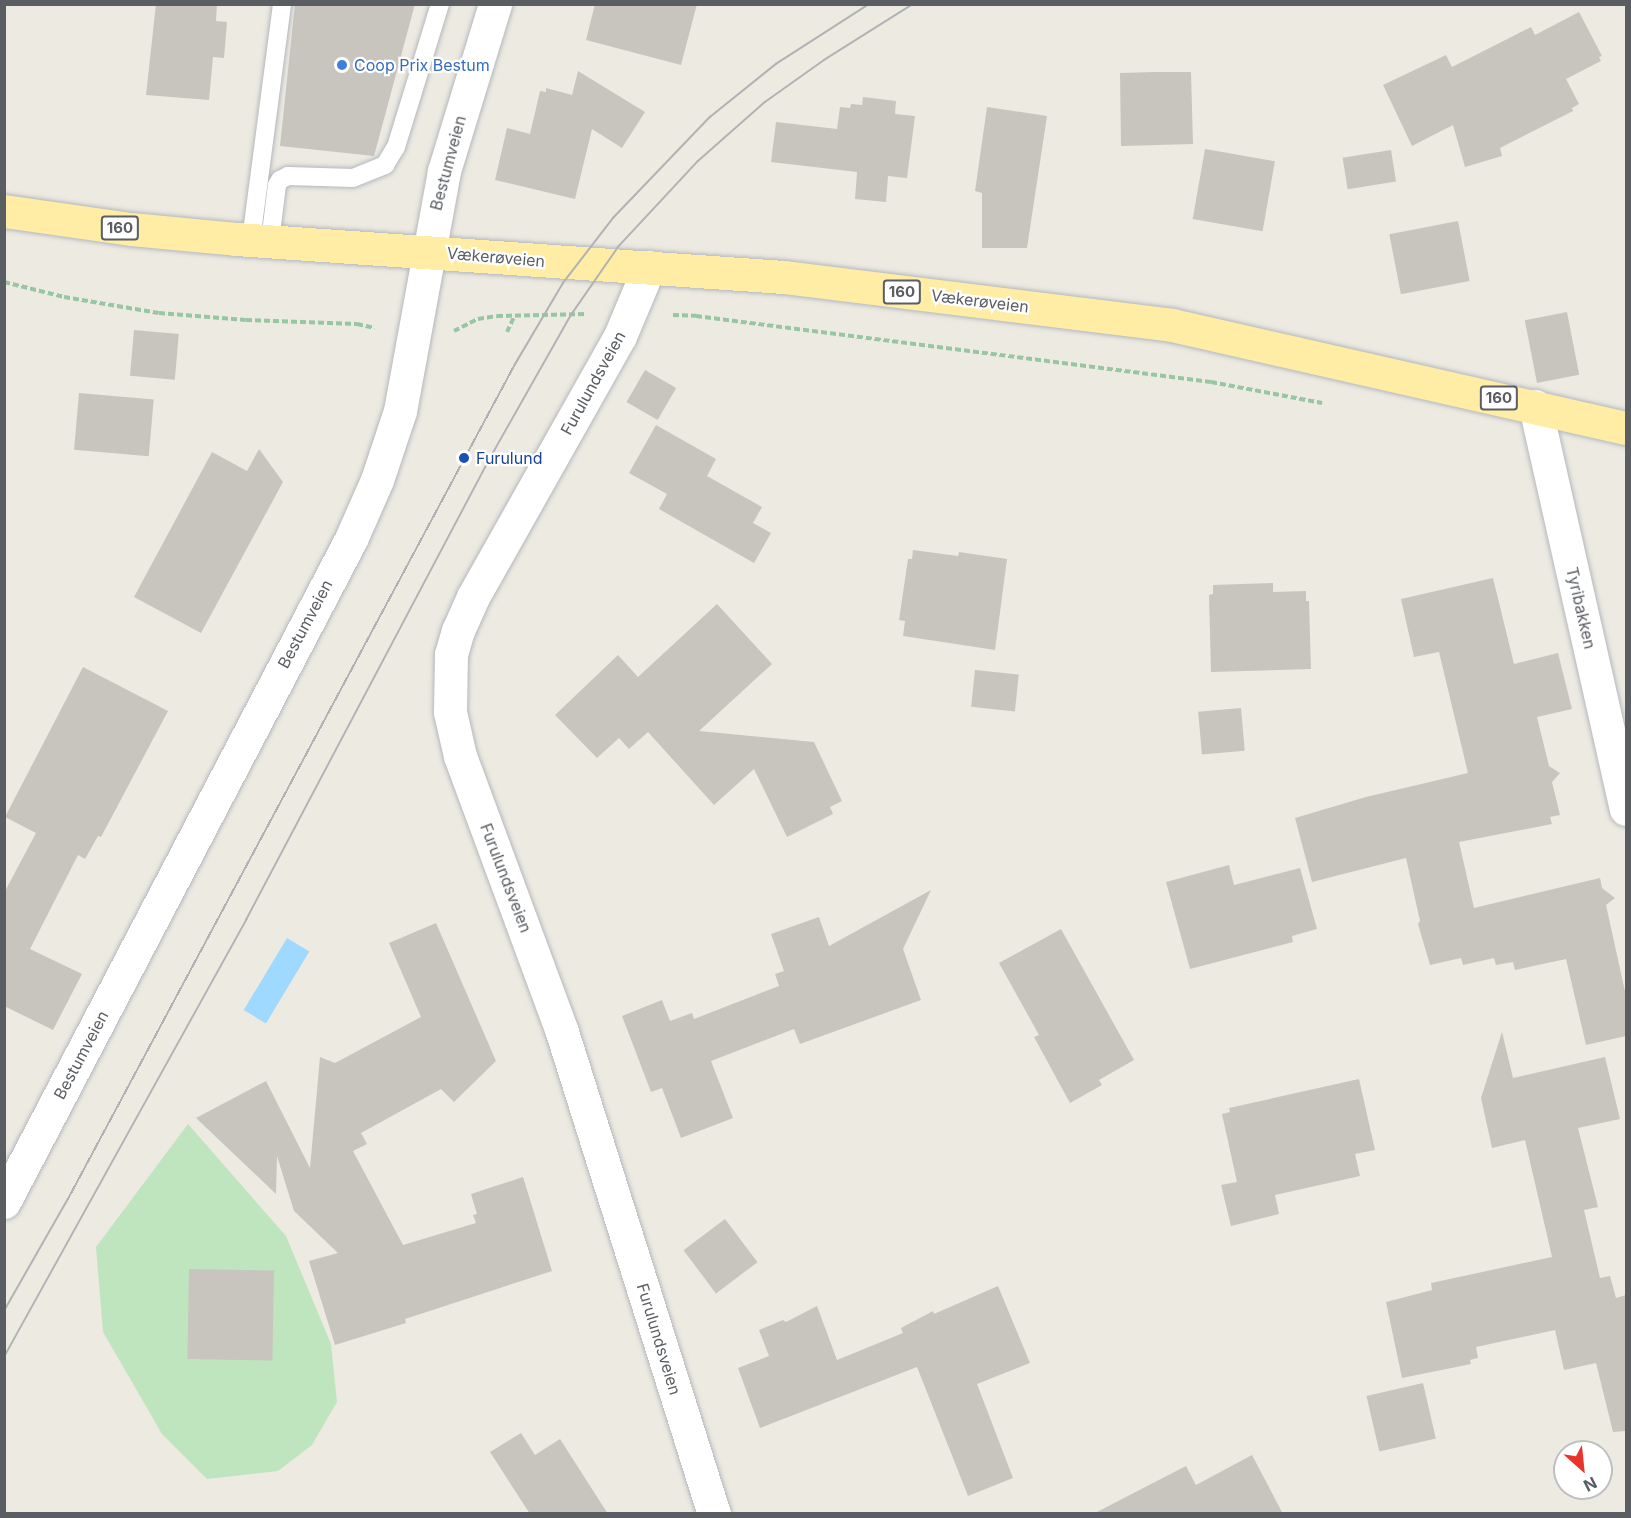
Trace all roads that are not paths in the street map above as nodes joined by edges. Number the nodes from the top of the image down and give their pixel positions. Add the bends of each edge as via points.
1 (282, 4) edge
2 (440, 4) edge
3 (495, 4) edge
4 (4, 211) edge
5 (261, 241) junction
6 (428, 251) junction
7 (649, 267) junction
8 (1535, 406) junction
9 (1626, 428) edge
10 (1626, 809) edge
11 (4, 1202) edge
12 (714, 1514) edge

1 - 5 lane
2 - 5 lane via 396,147 385,165 353,178 288,176 280,180
3 - 6 street, Bestumveien via 444,171
4 - 5 main road, Vækerøveien / 160 via 131,229
5 - 6 main road, Vækerøveien / 160
6 - 7 main road, Vækerøveien / 160
6 - 11 street, Bestumveien via 391,441 351,539
7 - 8 main road, Vækerøveien / 160 via 783,277 1172,325
7 - 12 street, Furulundsveien via 631,315 458,630 451,654 450,712 460,756 562,1032
8 - 9 main road, Vækerøveien / 160
8 - 10 street, Tyribakken

